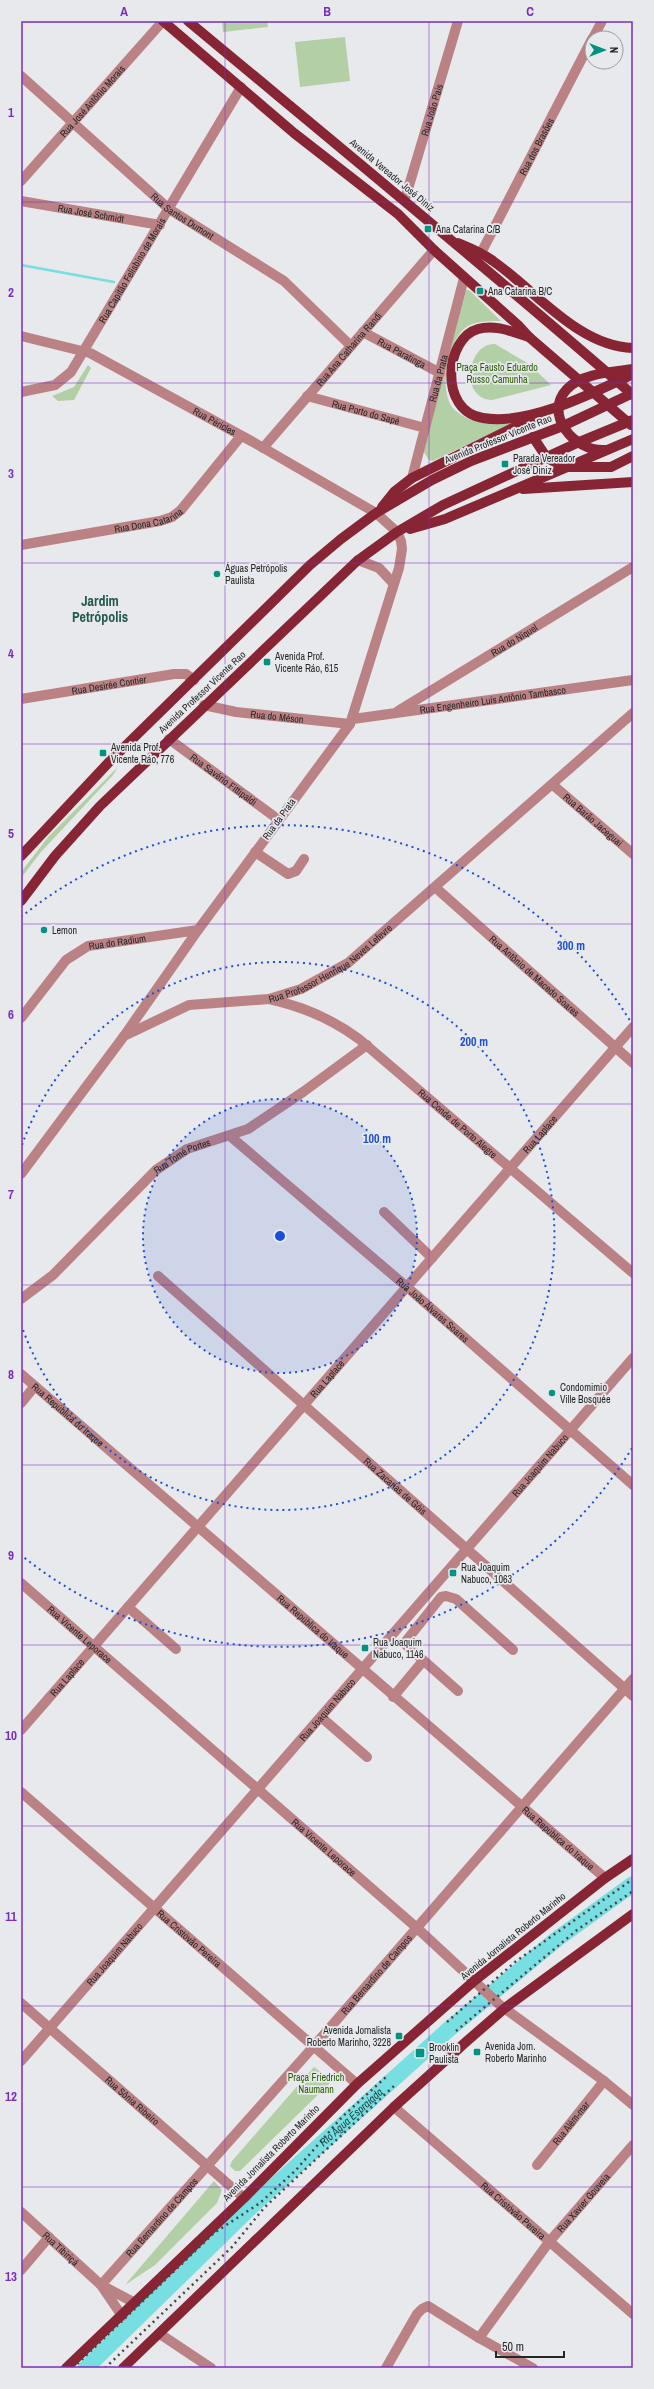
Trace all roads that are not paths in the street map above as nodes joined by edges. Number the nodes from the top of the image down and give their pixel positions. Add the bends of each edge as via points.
1 (163, 21) edge
2 (188, 21) edge
3 (458, 21) edge
4 (602, 21) edge
5 (597, 30) edge
6 (584, 54) edge
7 (21, 76) edge
8 (241, 87) junction
9 (74, 123) junction
10 (21, 181) edge
11 (405, 199) junction
12 (21, 201) edge
13 (169, 210) junction
14 (160, 225) junction
15 (445, 237) junction
16 (434, 250) junction
17 (481, 253) junction
18 (464, 278) junction
19 (363, 332) junction
20 (21, 336) edge
21 (529, 337) junction
22 (352, 346) junction
23 (633, 348) edge
24 (85, 351) junction
25 (633, 369) edge
26 (440, 373) junction
27 (633, 374) edge
28 (21, 392) edge
29 (633, 394) edge
30 (307, 396) junction
31 (558, 407) junction
32 (546, 411) junction
33 (633, 420) edge
34 (563, 426) junction
35 (633, 426) edge
36 (425, 428) junction
37 (241, 436) junction
38 (533, 437) junction
39 (633, 439) edge
40 (577, 443) junction
41 (263, 448) junction
42 (608, 449) junction
43 (633, 456) edge
44 (547, 458) junction
45 (565, 467) junction
46 (412, 478) junction
47 (633, 482) edge
48 (513, 489) junction
49 (376, 514) junction
50 (397, 532) junction
51 (21, 545) edge
52 (358, 560) junction
53 (633, 567) edge
54 (393, 583) junction
55 (194, 680) junction
56 (633, 680) edge
57 (21, 698) edge
58 (204, 705) junction
59 (394, 713) junction
60 (633, 713) edge
61 (352, 722) junction
62 (169, 739) junction
63 (553, 785) junction
64 (278, 820) junction
65 (255, 852) junction
66 (633, 854) edge
67 (21, 856) edge
68 (304, 859) dead end
69 (436, 888) junction
70 (21, 901) edge
71 (198, 930) junction
72 (268, 999) junction
73 (21, 1018) edge
74 (633, 1027) edge
75 (124, 1036) junction
76 (367, 1045) junction
77 (615, 1048) junction
78 (633, 1063) edge
79 (230, 1136) junction
80 (510, 1168) junction
81 (21, 1174) edge
82 (384, 1212) dead end
83 (432, 1258) junction
84 (633, 1272) edge
85 (158, 1276) dead end
86 (407, 1287) junction
87 (21, 1299) edge
88 (633, 1358) edge
89 (21, 1374) edge
90 (35, 1386) junction
91 (21, 1403) edge
92 (304, 1405) junction
93 (572, 1430) junction
94 (633, 1485) edge
95 (199, 1526) junction
96 (466, 1548) junction
97 (21, 1583) edge
98 (128, 1607) junction
99 (93, 1648) junction
100 (176, 1649) dead end
101 (513, 1650) dead end
102 (423, 1661) junction
103 (362, 1670) junction
104 (633, 1679) edge
105 (625, 1689) junction
106 (458, 1691) dead end
107 (633, 1696) edge
108 (393, 1697) junction
109 (321, 1718) junction
110 (21, 1730) edge
111 (367, 1757) dead end
112 (258, 1789) junction
113 (21, 1792) edge
114 (522, 1806) junction
115 (633, 1859) edge
116 (605, 1878) junction
117 (154, 1909) junction
118 (633, 1914) edge
119 (417, 1928) junction
120 (477, 1984) junction
121 (21, 2003) edge
122 (503, 2006) junction
123 (50, 2028) junction
124 (314, 2046) junction
125 (21, 2061) edge
126 (604, 2081) junction
127 (357, 2084) junction
128 (633, 2105) edge
129 (394, 2107) junction
130 (633, 2145) edge
131 (537, 2165) dead end
132 (207, 2166) junction
133 (244, 2198) junction
134 (21, 2212) edge
135 (49, 2237) junction
136 (549, 2242) junction
137 (21, 2270) edge
138 (101, 2285) junction
139 (135, 2303) junction
140 (633, 2314) edge
141 (122, 2316) junction
142 (160, 2334) junction
143 (479, 2338) junction
144 (201, 2365) edge
145 (66, 2368) edge
146 (123, 2368) edge
147 (212, 2368) edge
148 (386, 2368) edge
149 (533, 2368) edge

1 - 8 main road
1 - 9 street, Rua José Antônio Morais
2 - 11 main road, Avenida Vereador José Diniz
3 - 11 street, Rua João Pais
4 - 5 street, Rua dos Brasões
6 - 17 street, Rua dos Brasões
7 - 9 street, Rua Santos Dumont
8 - 13 street, Rua Capitão Felisbino de Morais
8 - 16 main road via 294,133 398,214
9 - 10 street, Rua José Antônio Morais
9 - 13 street, Rua Santos Dumont
11 - 15 main road, Avenida Vereador José Diniz
12 - 14 street, Rua José Schmidt
13 - 14 street, Rua Capitão Felisbino de Morais
13 - 22 street, Rua Santos Dumont via 284,281
14 - 24 street, Rua Capitão Felisbino de Morais
15 - 17 main road
15 - 29 main road, Avenida Vereador José Diniz
16 - 18 main road
16 - 19 street, Rua Ana Catharina Randi
17 - 23 main road via 517,278 586,335 606,344
18 - 21 main road
18 - 26 street, Rua da Prata
19 - 22 street, Rua Ana Catharina Randi
19 - 26 street, Rua Paratinga
20 - 24 street, Rua Péricles
21 - 32 main road via 500,328 477,329 464,339 456,354 451,380 452,392 459,404 470,414 484,419
21 - 35 main road
22 - 30 street, Rua Ana Catharina Randi
24 - 28 street, Rua Capitão Felisbino de Morais via 71,372 55,385
24 - 37 street, Rua Péricles
25 - 31 main road via 577,381 562,395
26 - 36 street, Rua da Prata
27 - 31 main road, Avenida Professor Vicente Rao
29 - 34 main road, Avenida Professor Vicente Rao
30 - 36 street, Rua Porto do Sapé
30 - 41 street, Rua Ana Catharina Randi
31 - 32 main road, Avenida Professor Vicente Rao
31 - 34 main road
32 - 46 main road, Avenida Professor Vicente Rao via 503,435
33 - 40 main road, Avenida Professor Vicente Rao
34 - 38 main road, Avenida Professor Vicente Rao
34 - 40 main road
36 - 46 street, Rua da Prata
37 - 41 street, Rua Péricles
37 - 51 street, Rua Dona Catarina via 181,510 172,517
38 - 44 main road
38 - 49 main road, Avenida Professor Vicente Rao via 460,466
39 - 42 main road, Avenida Professor Vicente Rao
40 - 42 main road via 590,448
40 - 44 main road, Avenida Professor Vicente Rao
41 - 49 street, Rua Péricles
42 - 45 main road, Avenida Professor Vicente Rao
43 - 45 main road via 611,467
44 - 45 main road
44 - 50 main road, Avenida Professor Vicente Rao via 443,505
45 - 48 main road, Avenida Professor Vicente Rao
46 - 49 main road, Avenida Professor Vicente Rao via 394,492
47 - 48 main road
48 - 50 main road, Avenida Professor Vicente Rao via 445,519
49 - 50 street, Rua Péricles
49 - 55 main road, Avenida Professor Vicente Rao via 341,538 310,565
50 - 52 main road, Avenida Professor Vicente Rao
50 - 54 street, Rua da Prata via 402,549
52 - 54 street via 379,568
52 - 58 main road, Avenida Professor Vicente Rao
53 - 59 street, Rua do Níquel
54 - 61 street, Rua da Prata
55 - 57 street, Rua Desirée Contier via 186,674 174,674
55 - 67 main road, Avenida Professor Vicente Rao via 110,761
56 - 59 street, Rua Engenheiro Luís Antônio Tambasco
58 - 61 street, Rua do Méson via 236,712
58 - 62 main road, Avenida Professor Vicente Rao
59 - 61 street, Rua Engenheiro Luís Antônio Tambasco
60 - 63 street, Rua Professor Henrique Neves Lefevre
61 - 64 street, Rua da Prata
62 - 64 street, Rua Savério Fittipaldi
62 - 70 main road, Avenida Professor Vicente Rao via 100,806 55,856
63 - 66 street, Rua Barão Jaceguai
63 - 69 street, Rua Professor Henrique Neves Lefevre
64 - 65 street, Rua da Prata
65 - 68 street via 288,874 296,871
65 - 71 street, Rua da Prata
69 - 72 street, Rua Professor Henrique Neves Lefevre via 348,963 300,989
69 - 77 street, Rua Antônio de Macedo Soares
71 - 73 street, Rua do Radium via 88,946 66,960
71 - 75 street, Rua da Prata
72 - 75 street, Rua Professor Henrique Neves Lefevre via 189,1005
72 - 76 street, Rua Conde de Porto Alegre via 287,1003 325,1018
74 - 77 street, Rua Laplace
75 - 81 street, Rua Professor Henrique Neves Lefevre
76 - 79 street, Rua Tomé Portes via 265,1118 248,1129
76 - 80 street, Rua Conde de Porto Alegre
77 - 78 street, Rua Antônio de Macedo Soares
77 - 80 street, Rua Laplace
79 - 86 street, Rua João Álvares Soares
79 - 87 street, Rua Tomé Portes via 187,1149 156,1170 53,1275
80 - 83 street, Rua Laplace
80 - 84 street, Rua Conde de Porto Alegre
82 - 83 street
83 - 86 street, Rua Laplace
85 - 92 street, Rua Zacarias de Góis
86 - 92 street, Rua Laplace
86 - 93 street, Rua João Álvares Soares
88 - 93 street, Rua Joaquim Nabuco
89 - 90 street, Rua República do Iraque
90 - 91 street
90 - 95 street, Rua República do Iraque
92 - 95 street, Rua Laplace
92 - 96 street, Rua Zacarias de Góis
93 - 94 street, Rua João Álvares Soares
93 - 96 street, Rua Joaquim Nabuco
95 - 98 street, Rua Laplace
95 - 103 street, Rua República do Iraque
96 - 103 street, Rua Joaquim Nabuco
96 - 105 street, Rua Zacarias de Góis
97 - 99 street, Rua Vicente Leporace
98 - 99 street, Rua Laplace
98 - 100 street
99 - 110 street, Rua Laplace
99 - 112 street, Rua Vicente Leporace
101 - 102 street via 456,1599 446,1596 441,1597 406,1641 408,1648
102 - 106 street
102 - 108 street
103 - 108 street, Rua República do Iraque
103 - 109 street, Rua Joaquim Nabuco
104 - 105 street, Rua Bernardino de Campos
105 - 107 street, Rua Zacarias de Góis
105 - 114 street, Rua Bernardino de Campos
108 - 114 street, Rua República do Iraque
109 - 111 street
109 - 112 street, Rua Joaquim Nabuco
112 - 117 street, Rua Joaquim Nabuco
112 - 119 street, Rua Vicente Leporace
113 - 117 street, Rua Cristóvão Pereira
114 - 116 street, Rua República do Iraque
114 - 119 street, Rua Bernardino de Campos
115 - 116 main road, Avenida Jornalista Roberto Marinho
116 - 120 main road, Avenida Jornalista Roberto Marinho
117 - 123 street, Rua Joaquim Nabuco
117 - 124 street, Rua Cristóvão Pereira
118 - 122 main road
119 - 120 street, Rua Vicente Leporace
119 - 124 street, Rua Bernardino de Campos
120 - 122 street, Rua Vicente Leporace
120 - 127 main road, Avenida Jornalista Roberto Marinho
121 - 123 street, Rua Sônia Ribeiro
122 - 126 street, Rua Vicente Leporace
122 - 129 main road
123 - 125 street, Rua Joaquim Nabuco
123 - 132 street, Rua Sônia Ribeiro
124 - 127 street, Rua Cristóvão Pereira
124 - 132 street, Rua Bernardino de Campos
126 - 128 street, Rua Vicente Leporace
126 - 131 street, Rua Além-mar
127 - 133 main road, Avenida Jornalista Roberto Marinho
129 - 136 street, Rua Cristóvão Pereira
129 - 142 main road
130 - 136 street, Rua Xavier Gouveia
132 - 133 street, Rua Sônia Ribeiro
132 - 138 street, Rua Bernardino de Campos
133 - 139 main road, Avenida Jornalista Roberto Marinho
134 - 135 street, Rua Tibiriçá
135 - 137 street
135 - 138 street, Rua Tibiriçá
136 - 140 street, Rua Cristóvão Pereira
136 - 143 street, Rua Xavier Gouveia
138 - 139 street, Rua Tibiriçá
138 - 141 street, Rua Tibiriçá
139 - 141 main road, Avenida Jornalista Roberto Marinho
141 - 145 main road, Avenida Jornalista Roberto Marinho
142 - 144 street
142 - 146 main road
143 - 148 street via 432,2307 425,2307 417,2314
143 - 149 street
144 - 147 street

